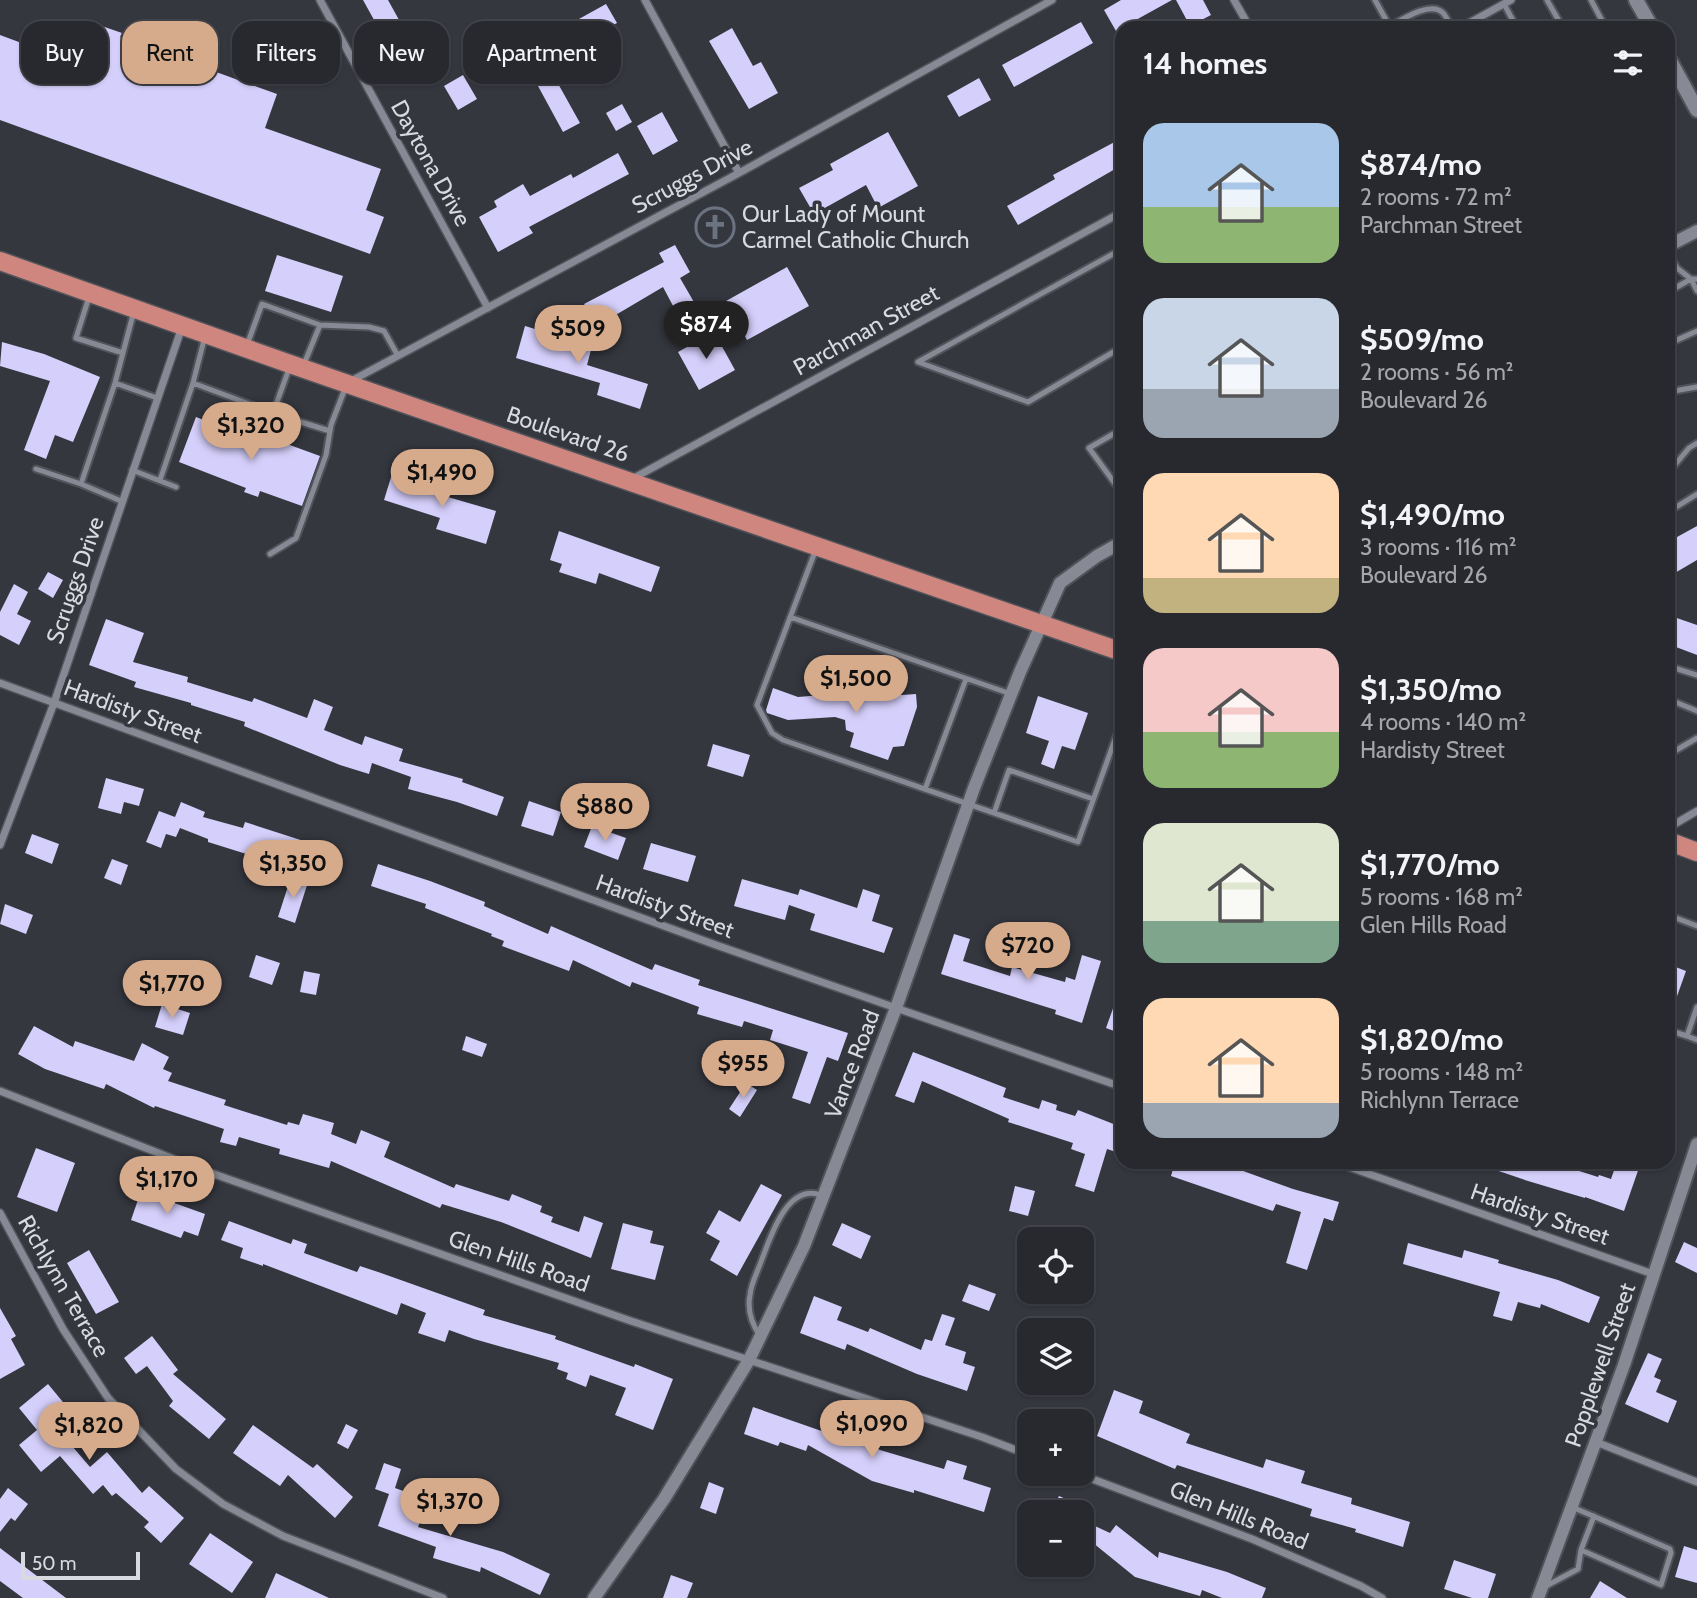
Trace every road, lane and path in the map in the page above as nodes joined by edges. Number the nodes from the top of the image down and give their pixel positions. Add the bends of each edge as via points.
1 (320, 0) edge
2 (645, 0) edge
3 (1052, 0) edge
4 (1234, 0) edge
5 (1375, 0) edge
6 (1547, 0) edge
7 (1591, 0) edge
8 (1636, 0) edge
9 (1507, 2) edge
10 (1246, 21) edge
11 (1386, 21) edge
12 (1401, 21) edge
13 (1448, 21) edge
14 (1478, 21) edge
15 (1514, 21) edge
16 (1559, 21) edge
17 (1602, 21) edge
18 (1648, 21) edge
19 (1675, 70) edge
20 (1697, 110) edge
21 (739, 173) junction
22 (1115, 216) edge
23 (1697, 230) edge
24 (1675, 242) edge
25 (1115, 254) edge
26 (0, 261) edge
27 (1675, 264) edge
28 (1694, 279) edge
29 (1675, 288) edge
30 (1697, 291) edge
31 (90, 293) junction
32 (135, 308) junction
33 (488, 308) junction
34 (183, 325) junction
35 (320, 325) junction
36 (1697, 331) edge
37 (205, 333) junction
38 (1675, 341) edge
39 (246, 348) junction
40 (1115, 351) edge
41 (123, 354) junction
42 (398, 356) junction
43 (297, 366) junction
44 (115, 383) junction
45 (193, 383) junction
46 (347, 383) junction
47 (1697, 387) edge
48 (1675, 391) edge
49 (157, 398) junction
50 (291, 419) dead end
51 (330, 431) junction
52 (1115, 433) edge
53 (1697, 443) edge
54 (1675, 465) edge
55 (36, 469) dead end
56 (132, 470) junction
57 (160, 480) junction
58 (629, 481) junction
59 (81, 484) junction
60 (1115, 484) edge
61 (176, 487) dead end
62 (1697, 494) edge
63 (121, 501) junction
64 (1675, 508) edge
65 (817, 546) junction
66 (1115, 546) edge
67 (270, 554) dead end
68 (790, 617) junction
69 (1042, 624) junction
70 (1115, 650) edge
71 (1675, 668) edge
72 (1697, 675) edge
73 (967, 679) junction
74 (0, 683) edge
75 (1011, 694) junction
76 (1675, 702) edge
77 (54, 703) junction
78 (1697, 711) edge
79 (1697, 738) edge
80 (1115, 739) edge
81 (1675, 751) edge
82 (925, 789) junction
83 (1093, 799) junction
84 (969, 805) junction
85 (1697, 811) edge
86 (994, 813) junction
87 (1675, 824) edge
88 (1675, 844) edge
89 (0, 845) edge
90 (1697, 852) edge
91 (1675, 918) edge
92 (1697, 926) edge
93 (896, 1007) junction
94 (1697, 1007) edge
95 (1675, 1032) edge
96 (1687, 1036) junction
97 (1697, 1040) edge
98 (1115, 1085) edge
99 (0, 1091) edge
100 (1697, 1144) edge
101 (1355, 1169) edge
102 (1693, 1170) edge
103 (823, 1196) junction
104 (0, 1213) edge
105 (1653, 1274) junction
106 (760, 1336) junction
107 (748, 1360) junction
108 (1596, 1442) junction
109 (1017, 1451) edge
110 (1094, 1480) edge
111 (1697, 1482) edge
112 (1572, 1507) junction
113 (1594, 1516) junction
114 (1581, 1550) junction
115 (1541, 1592) edge
116 (443, 1598) edge
117 (594, 1598) edge
118 (1382, 1598) edge

1 - 33 street, Daytona Drive
2 - 21 street
3 - 21 street, Scruggs Drive
4 - 10 street
5 - 11 lane
6 - 16 lane
7 - 17 lane
8 - 18 main road
9 - 14 street
9 - 15 lane
12 - 13 lane via 1433,8
19 - 20 main road
21 - 33 street, Scruggs Drive
22 - 58 street, Parchman Street
23 - 24 street
25 - 40 lane via 918,362 1028,402
26 - 31 main road, Boulevard 26
27 - 28 lane
28 - 29 lane
28 - 30 lane
31 - 32 main road, Boulevard 26
31 - 41 lane via 76,338
32 - 34 main road, Boulevard 26
32 - 41 lane
33 - 42 street, Scruggs Drive
34 - 37 main road, Boulevard 26
34 - 49 street, Scruggs Drive
35 - 39 lane via 262,304
35 - 42 lane via 384,331
35 - 43 lane
36 - 38 lane
37 - 39 main road, Boulevard 26
37 - 45 lane
39 - 43 main road, Boulevard 26
41 - 44 lane
42 - 46 street, Scruggs Drive
43 - 45 lane via 272,413
43 - 46 main road, Boulevard 26
44 - 49 lane
44 - 59 lane
45 - 57 lane
46 - 51 lane
46 - 58 main road, Boulevard 26
47 - 48 lane
49 - 56 street, Scruggs Drive
50 - 51 lane
51 - 67 lane via 296,538
52 - 60 lane via 1089,448
53 - 54 lane
55 - 59 lane
56 - 57 lane
56 - 63 street, Scruggs Drive
57 - 61 lane
58 - 65 main road, Boulevard 26
59 - 63 lane
62 - 64 lane
63 - 77 street, Scruggs Drive
65 - 68 lane
65 - 69 main road, Boulevard 26
66 - 69 street, Vance Road via 1060,583
68 - 73 lane
68 - 82 lane via 757,705 772,733
69 - 70 main road, Boulevard 26
69 - 75 street, Vance Road
71 - 72 lane
73 - 75 lane
73 - 82 lane
74 - 77 street, Hardisty Street
75 - 84 street, Vance Road
76 - 78 lane
77 - 89 street, Scruggs Drive
77 - 93 street, Hardisty Street
79 - 81 lane
80 - 83 lane
82 - 84 lane
83 - 86 lane via 1009,770
83 - 86 lane via 1079,842
84 - 86 lane
84 - 93 street, Vance Road
85 - 87 street
88 - 90 main road
91 - 92 lane
93 - 98 street, Hardisty Street
93 - 103 street, Vance Road
94 - 96 lane
95 - 96 lane
96 - 97 lane
99 - 107 street, Glen Hills Road via 207,1172
100 - 102 street, Popplewell Street
101 - 105 street, Hardisty Street
102 - 105 street, Popplewell Street
103 - 106 street, Vance Road
103 - 106 lane via 804,1195 778,1218 750,1293 751,1318
104 - 116 street, Richlynn Terrace via 63,1329 108,1398 176,1469 223,1504 283,1536
105 - 108 street, Popplewell Street
106 - 107 street, Vance Road
107 - 109 street, Glen Hills Road
107 - 117 street, Vance Road via 664,1499
108 - 111 street
108 - 112 street, Popplewell Street
110 - 118 street, Glen Hills Road via 1252,1539
112 - 113 lane
112 - 115 street, Popplewell Street
113 - 114 lane
113 - 114 lane via 1670,1549 1661,1585
114 - 115 lane via 1578,1569

